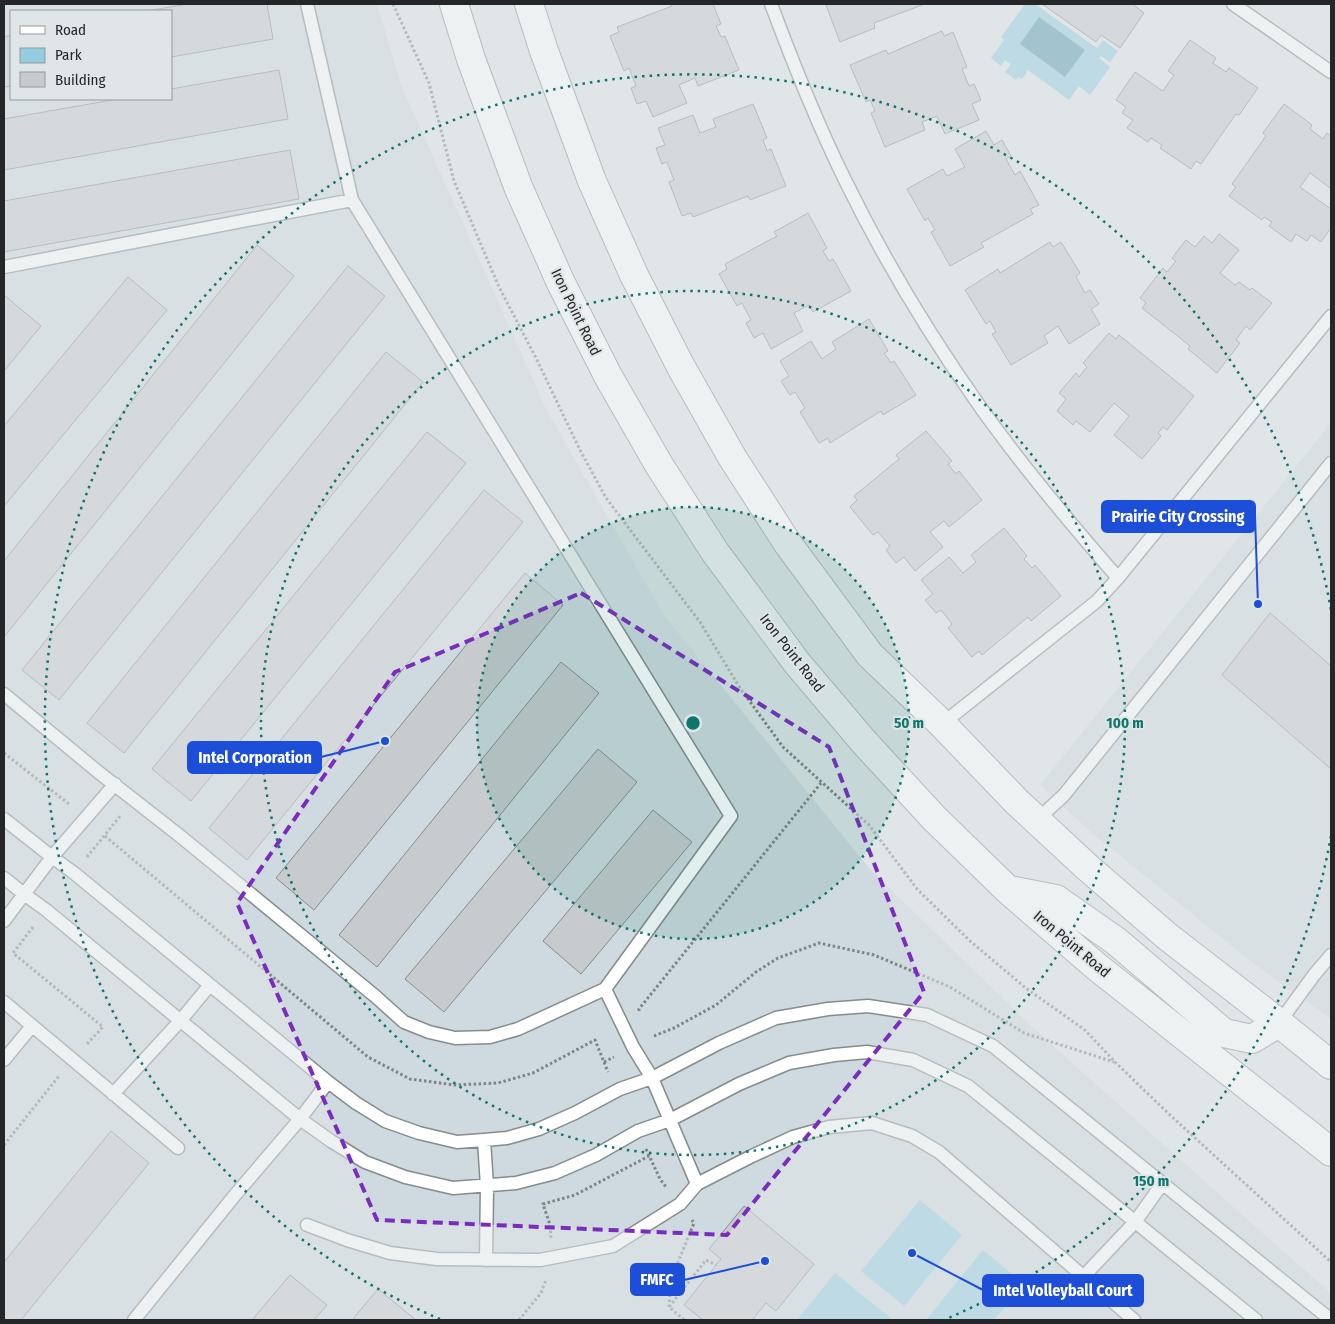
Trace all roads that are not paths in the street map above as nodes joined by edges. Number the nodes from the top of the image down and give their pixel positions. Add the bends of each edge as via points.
1 (307, 4) edge
2 (454, 4) edge
3 (529, 4) edge
4 (771, 4) edge
5 (1232, 4) edge
6 (1331, 72) edge
7 (352, 200) junction
8 (4, 266) edge
9 (1331, 316) edge
10 (1331, 463) edge
11 (1118, 578) junction
12 (4, 694) edge
13 (942, 724) junction
14 (115, 784) junction
15 (4, 819) edge
16 (1036, 821) junction
17 (52, 857) junction
18 (4, 878) edge
19 (1008, 890) junction
20 (24, 894) junction
21 (4, 922) edge
22 (1331, 955) edge
23 (210, 985) junction
24 (605, 989) junction
25 (4, 1002) edge
26 (180, 1021) junction
27 (1279, 1023) junction
28 (32, 1026) junction
29 (4, 1060) edge
30 (1331, 1065) edge
31 (652, 1078) junction
32 (328, 1082) junction
33 (113, 1094) junction
34 (300, 1119) junction
35 (670, 1120) junction
36 (484, 1140) junction
37 (178, 1148) dead end
38 (1331, 1152) edge
39 (697, 1184) junction
40 (1162, 1184) junction
41 (487, 1186) junction
42 (1135, 1222) junction
43 (307, 1225) dead end
44 (486, 1260) junction
45 (1083, 1277) junction
46 (134, 1320) edge
47 (1134, 1320) edge
48 (1256, 1320) edge
49 (1331, 1320) edge

1 - 7 lane
2 - 19 main road, Iron Point Road via 471,59 534,223 608,376 659,465 715,552 797,663 915,798
3 - 13 main road via 592,181 634,275 690,384 788,544 870,655
4 - 11 lane via 800,81 844,178 913,304 1008,445
5 - 6 lane
7 - 8 lane
7 - 24 lane via 731,816
9 - 11 lane
10 - 16 lane via 1064,795
11 - 13 lane via 1096,601
12 - 14 lane
13 - 16 main road
14 - 17 lane
14 - 24 lane via 404,1022 455,1038 490,1037
15 - 17 lane
16 - 27 main road via 1168,937
17 - 20 lane
17 - 23 lane
18 - 20 lane
19 - 27 main road via 1056,899 1116,941 1224,1033 1252,1039
19 - 38 main road, Iron Point Road via 1097,967
20 - 21 lane
20 - 26 lane
22 - 27 lane
23 - 26 lane
23 - 32 lane
24 - 31 lane
25 - 28 lane
26 - 33 lane
26 - 34 lane
27 - 30 main road
28 - 29 lane
28 - 33 lane
31 - 35 lane
31 - 36 lane via 620,1089 539,1130
31 - 40 lane via 776,1018 868,1006 927,1016 993,1046
32 - 34 lane
32 - 36 lane via 385,1121 457,1142
33 - 37 lane
34 - 41 lane via 365,1162 405,1177 453,1188
34 - 46 lane
35 - 39 lane
35 - 41 lane via 638,1131 555,1173
35 - 42 lane via 739,1084 789,1063 867,1052 913,1060 968,1086
36 - 41 lane
39 - 44 lane via 680,1204 613,1246 540,1260
39 - 45 lane via 793,1137 829,1127 872,1123 912,1136 939,1152
40 - 42 lane
40 - 49 lane
41 - 44 lane
42 - 45 lane
42 - 48 lane
43 - 44 lane via 390,1253 437,1259
45 - 47 lane

